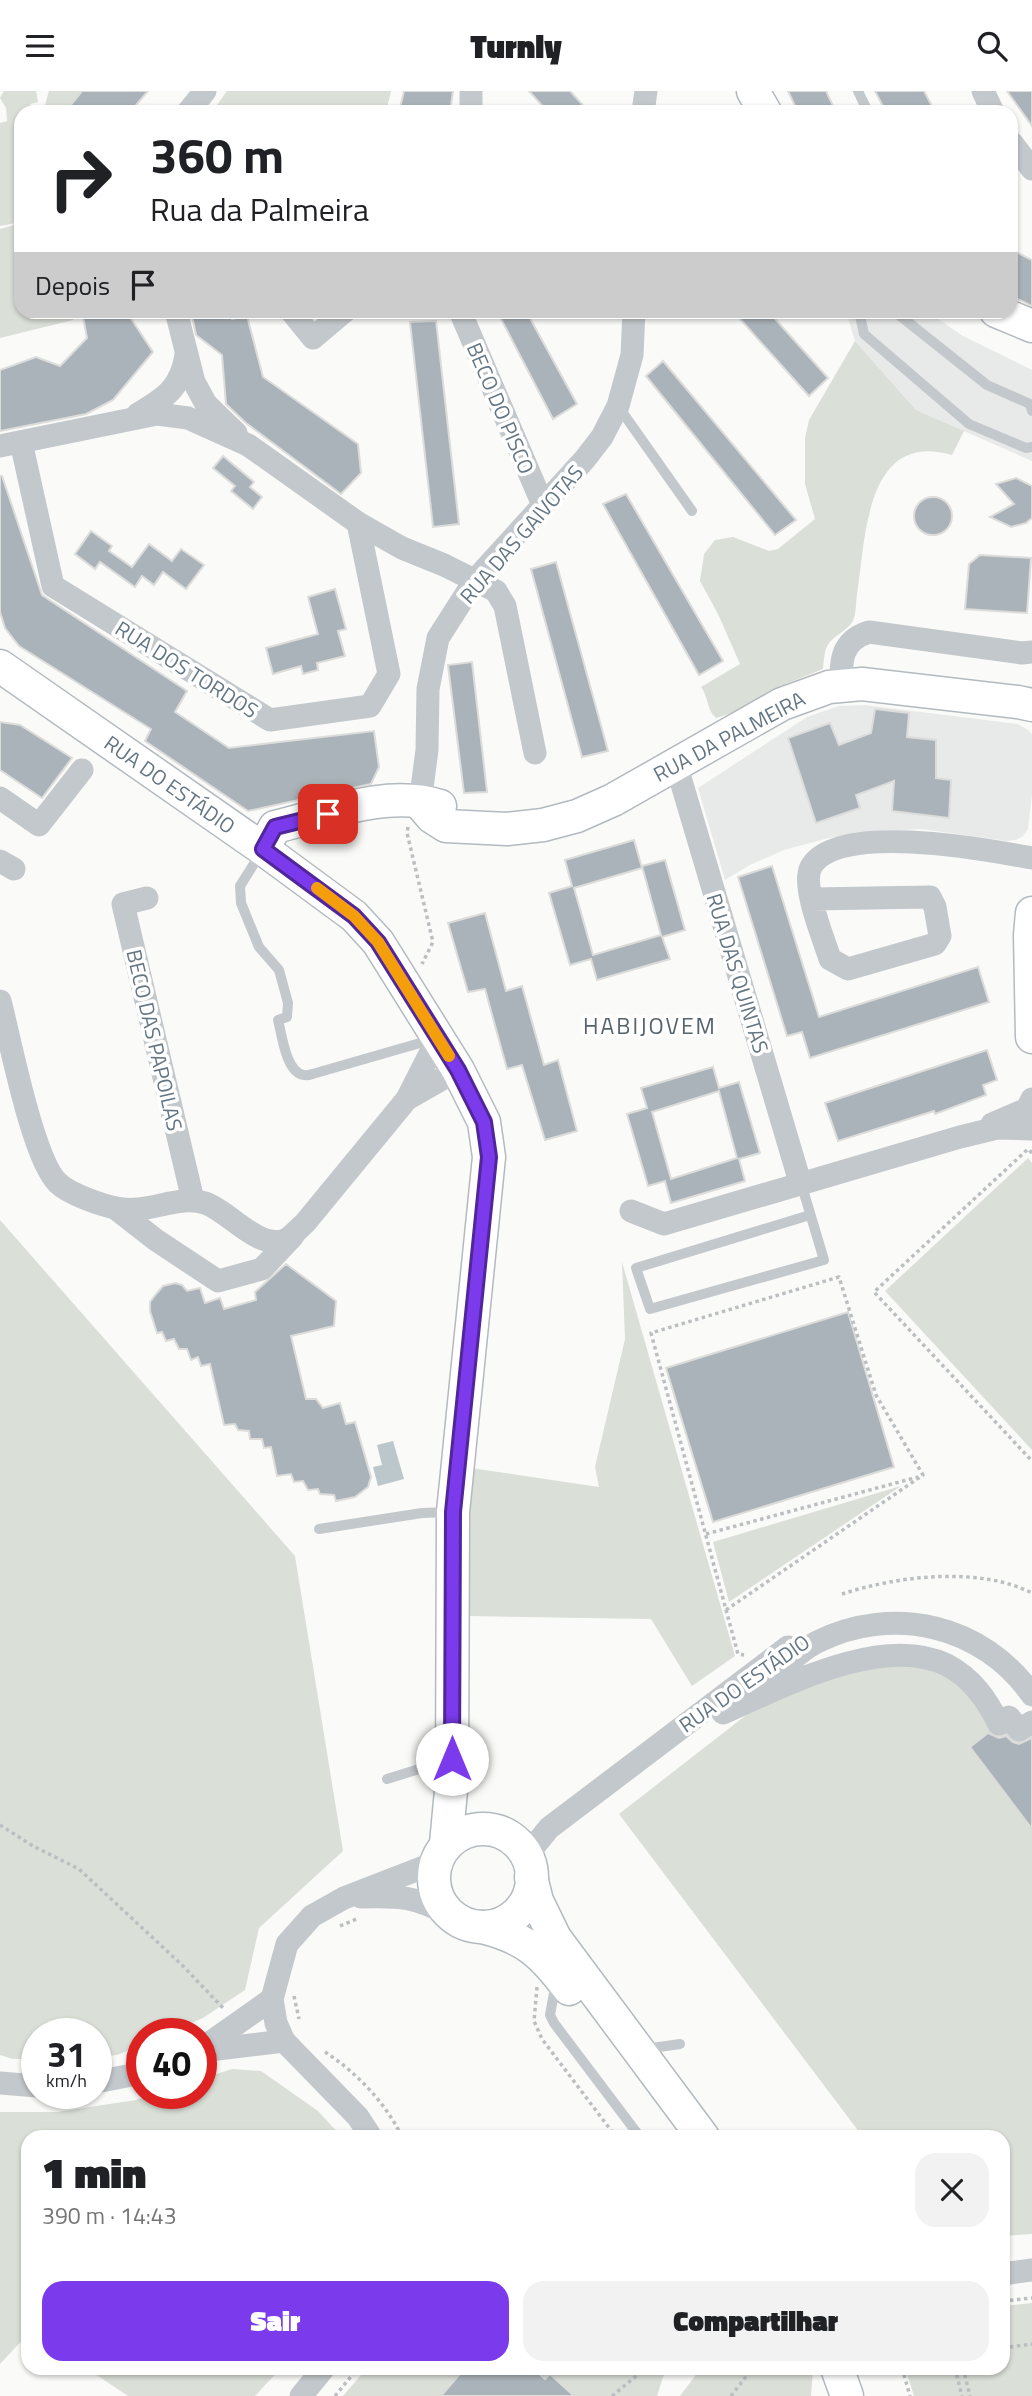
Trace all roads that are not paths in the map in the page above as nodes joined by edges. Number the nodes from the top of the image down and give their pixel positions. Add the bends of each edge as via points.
1 (205, 91) edge
2 (194, 105) edge
3 (1018, 151) edge
4 (1032, 169) edge
5 (178, 319) edge
6 (298, 319) edge
7 (336, 319) edge
8 (463, 319) edge
9 (634, 319) edge
10 (861, 319) edge
11 (904, 319) edge
12 (1015, 319) edge
13 (1032, 326) edge
14 (186, 355) junction
15 (618, 406) junction
16 (1032, 411) edge
17 (132, 418) junction
18 (10, 444) edge
19 (248, 445) junction
20 (1032, 447) edge
21 (543, 505) junction
22 (692, 511) dead end
23 (358, 523) junction
24 (475, 580) junction
25 (1032, 652) edge
26 (0, 666) edge
27 (841, 685) junction
28 (1032, 705) edge
29 (535, 753) dead end
30 (676, 764) junction
31 (82, 770) dead end
32 (0, 798) edge
33 (416, 802) junction
34 (263, 849) junction
35 (1032, 858) edge
36 (147, 898) dead end
37 (812, 899) junction
38 (1031, 927) edge
39 (0, 1001) edge
40 (1032, 1025) edge
41 (438, 1038) junction
42 (458, 1070) junction
43 (407, 1099) junction
44 (1032, 1099) edge
45 (1032, 1129) edge
46 (960, 1137) junction
47 (800, 1182) junction
48 (193, 1200) junction
49 (115, 1208) junction
50 (631, 1211) dead end
51 (810, 1215) junction
52 (305, 1223) junction
53 (453, 1512) junction
54 (319, 1529) dead end
55 (1032, 1677) edge
56 (1032, 1695) edge
57 (1032, 1721) edge
58 (452, 1769) junction
59 (387, 1779) dead end
60 (490, 1829) junction
61 (441, 1852) junction
62 (531, 1871) junction
63 (344, 1898) junction
64 (451, 1916) junction
65 (482, 1927) junction
66 (544, 1975) junction
67 (272, 1999) junction
68 (217, 2039) edge
69 (284, 2041) junction
70 (680, 2044) dead end
71 (217, 2048) edge
72 (639, 2050) junction
73 (0, 2083) edge
74 (21, 2085) edge
75 (366, 2130) edge
76 (635, 2130) edge
77 (673, 2130) edge
78 (698, 2130) edge
79 (1032, 2270) edge
80 (1010, 2273) edge
81 (318, 2375) edge
82 (840, 2375) edge
83 (858, 2375) edge
84 (301, 2396) edge
85 (847, 2396) edge
86 (865, 2396) edge

1 - 2 street
3 - 4 street
5 - 14 street
6 - 7 street via 313,338
8 - 21 street, BECO DO PISCO
9 - 15 street, RUA DAS GAIVOTAS via 632,355
10 - 20 lane via 864,334 969,424
11 - 16 lane via 987,385 1030,404
12 - 13 street
14 - 17 street via 175,387
14 - 19 street via 206,404
15 - 21 street, RUA DAS GAIVOTAS via 602,437
15 - 22 lane
17 - 18 street, RUA DOS TORDOS
17 - 19 street, RUA DOS TORDOS via 157,414 188,418
18 - 23 street, RUA DOS TORDOS via 52,586 270,720 370,706 389,674
19 - 23 street, RUA DOS TORDOS
21 - 24 street, RUA DAS GAIVOTAS
23 - 24 street, RUA DOS TORDOS
24 - 29 street, RUA DOS TORDOS via 496,591 505,606
24 - 33 street, RUA DAS GAIVOTAS via 438,638 428,689 427,750
25 - 27 street via 869,632 856,636 847,647 841,661
26 - 34 street, RUA DO ESTÁDIO
27 - 28 street, RUA DA PALMEIRA
27 - 30 street, RUA DA PALMEIRA via 782,704
30 - 33 street, RUA DA PALMEIRA via 613,800 543,825 477,828 439,804
30 - 47 street, RUA DAS QUINTAS
31 - 32 street via 39,825
33 - 34 street, RUA DA PALMEIRA via 400,798 381,801 275,827
34 - 41 street, RUA DO ESTÁDIO via 354,916 378,942
34 - 41 lane via 240,885 241,903 259,947 279,970 288,1003 286,1017 278,1020 293,1070 303,1076
35 - 37 street via 901,841 855,843 823,852 811,867
36 - 48 street, BECO DAS PAPOILAS via 123,904
37 - 37 street via 830,960 848,969 934,944 940,936 930,897
38 - 40 street
39 - 49 street via 44,1163 70,1191
41 - 42 street, RUA DO ESTÁDIO
41 - 43 street
42 - 43 street
42 - 53 street, RUA DO ESTÁDIO via 484,1122 489,1157
43 - 52 street
44 - 46 street via 1027,1109
45 - 46 street via 997,1128
46 - 47 street
47 - 50 street via 664,1224
47 - 51 lane
48 - 49 street via 139,1211
48 - 52 street via 208,1204 272,1242 287,1239
49 - 52 street via 218,1281 262,1269
51 - 51 lane via 636,1268 650,1309 824,1259
53 - 54 lane
53 - 58 street, RUA DO ESTÁDIO
55 - 62 street, RUA DO ESTÁDIO via 1002,1646 966,1626 891,1611 845,1618 796,1642 750,1673 559,1820 532,1849
56 - 57 street via 1007,1665 982,1646 956,1633 899,1623 840,1632 814,1643 723,1713 838,1666 900,1656 948,1665 971,1682 999,1724 1009,1717 1019,1730
58 - 59 lane
58 - 60 street via 473,1815
58 - 61 street, RUA DO ESTÁDIO
60 - 61 street via 461,1833
60 - 62 street via 513,1838 527,1854
61 - 63 street via 424,1867
61 - 64 street, RUA DO ESTÁDIO via 433,1877 436,1894
62 - 65 street, RUA DO ESTÁDIO via 531,1889 520,1910 508,1920
62 - 72 street via 537,1901 555,1938
63 - 64 street via 397,1896 424,1901
63 - 67 street via 312,1916 287,1944
64 - 65 street
65 - 66 street via 523,1941
66 - 76 lane via 556,1986 550,2015 554,2023
66 - 77 street
67 - 68 street
67 - 69 street
69 - 71 street
69 - 75 street
70 - 72 lane
72 - 78 street
73 - 74 street
79 - 80 street
81 - 84 street
82 - 85 street
83 - 86 street

